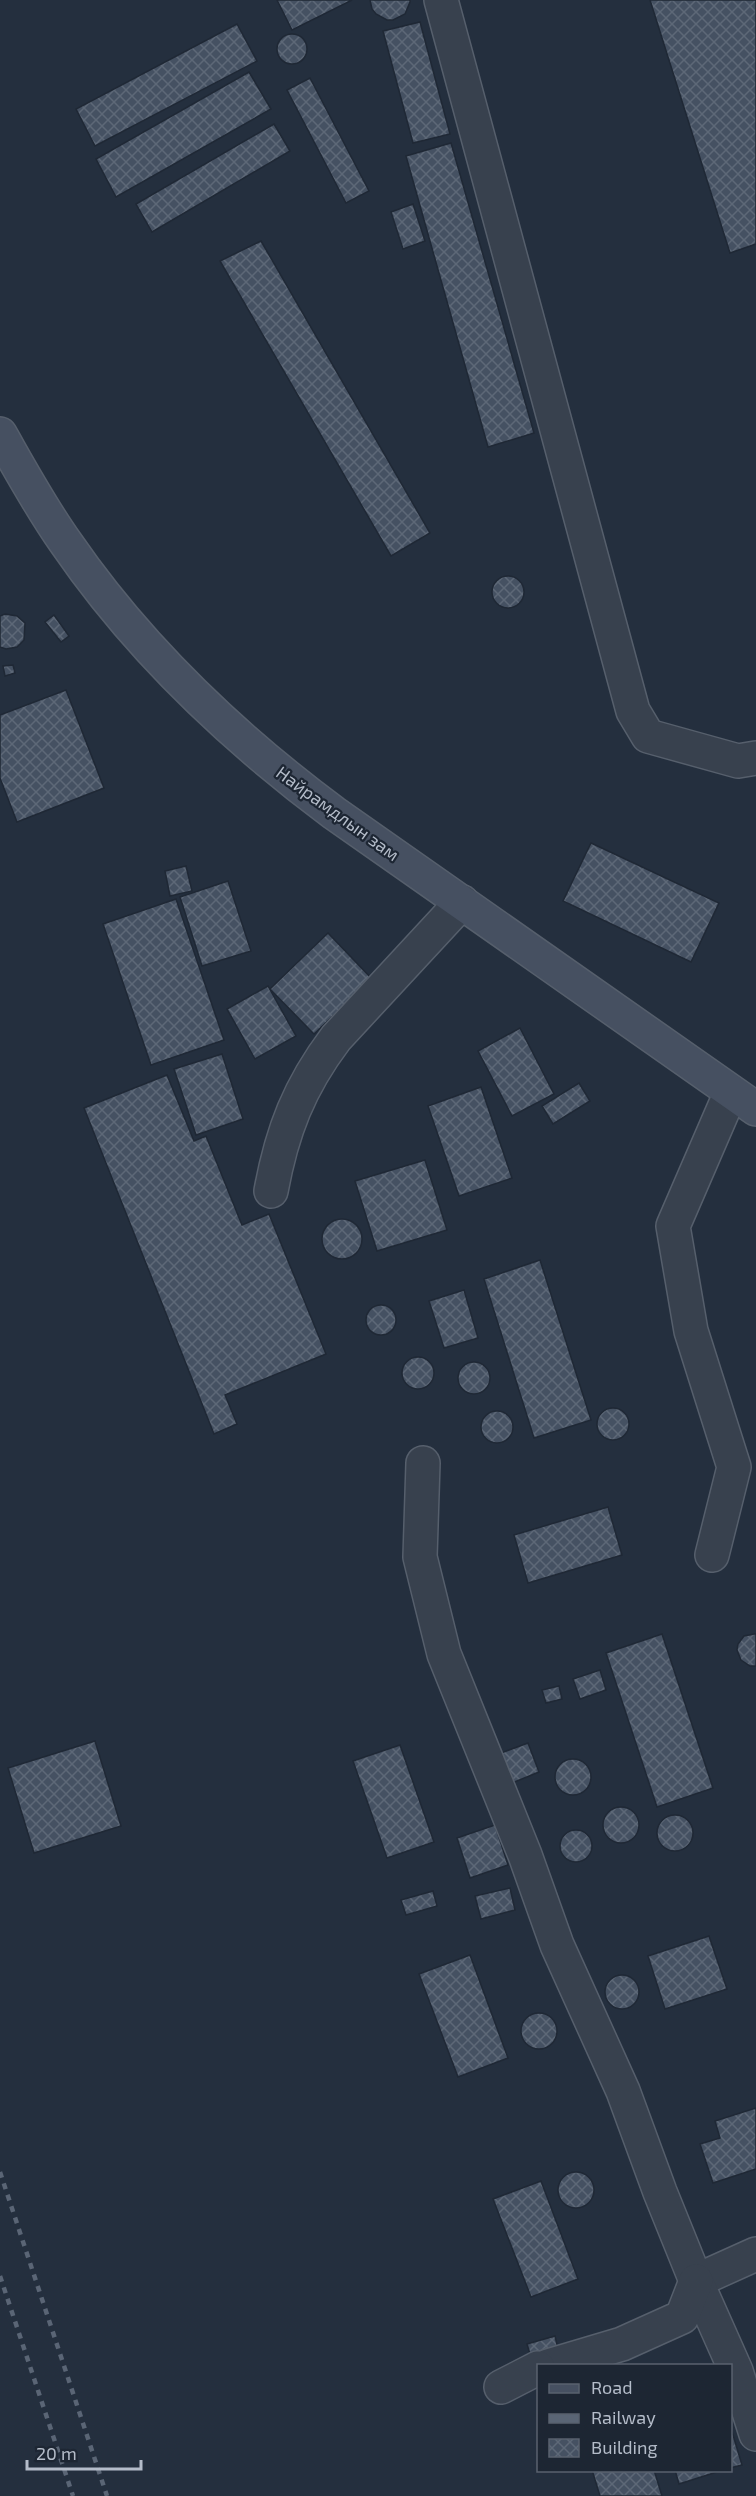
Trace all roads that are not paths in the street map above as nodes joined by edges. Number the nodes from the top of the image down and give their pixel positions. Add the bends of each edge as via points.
1 (441, 0) edge
2 (0, 434) edge
3 (756, 758) edge
4 (462, 902) junction
5 (744, 1101) edge
6 (271, 1191) dead end
7 (423, 1463) dead end
8 (712, 1555) dead end
9 (756, 2254) edge
10 (696, 2280) junction
11 (555, 2364) edge
12 (537, 2369) edge
13 (501, 2387) dead end
14 (756, 2434) edge

1 - 3 street via 633,711 648,736 738,761
2 - 4 main road, Найрамдлын зам via 66,543 97,585 219,720 303,790
4 - 5 main road, Найрамдлын зам
4 - 6 street via 318,1062 291,1112
5 - 8 street via 673,1226 691,1331 734,1467
7 - 10 street via 420,1557 444,1654 557,1945 623,2091
9 - 10 street
10 - 11 street via 681,2317 622,2344
10 - 14 street via 736,2371
12 - 13 street

